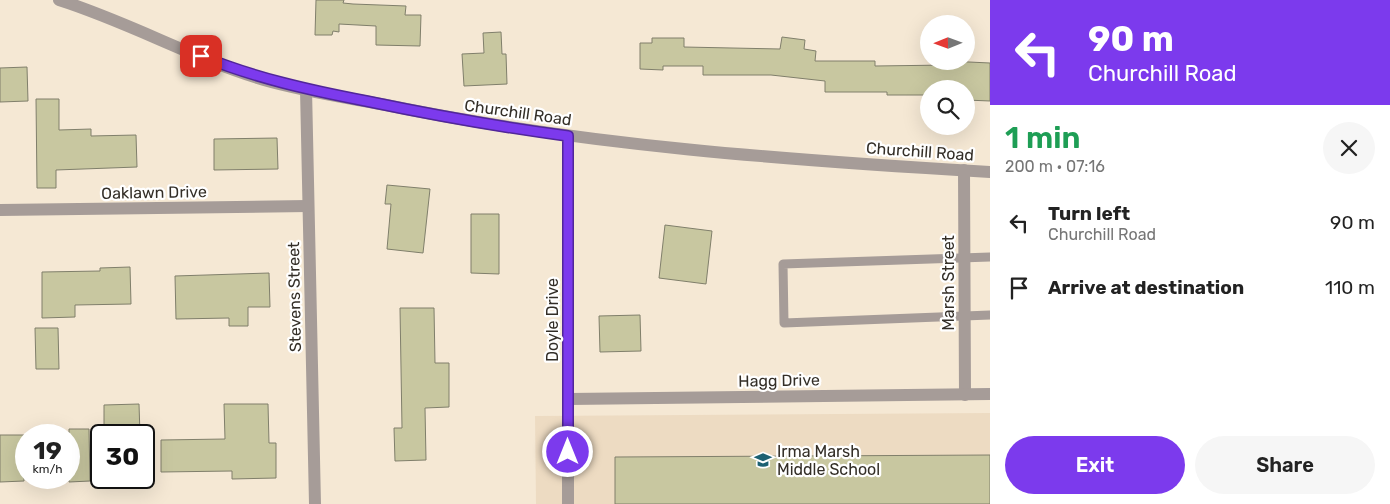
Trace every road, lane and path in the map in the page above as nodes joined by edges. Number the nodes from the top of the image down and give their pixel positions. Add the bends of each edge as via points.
1 (59, 0) edge
2 (306, 89) junction
3 (568, 136) junction
4 (964, 170) junction
5 (990, 172) edge
6 (308, 206) junction
7 (0, 210) edge
8 (990, 257) edge
9 (964, 258) junction
10 (990, 315) edge
11 (965, 316) junction
12 (965, 394) junction
13 (990, 394) edge
14 (568, 399) junction
15 (315, 504) edge
16 (568, 504) edge

1 - 2 street, Churchill Road via 264,80
2 - 3 street, Churchill Road via 471,123
2 - 6 street, Stevens Street
3 - 4 street, Churchill Road via 617,143
3 - 14 street, Doyle Drive
4 - 5 street, Churchill Road
4 - 9 street, Marsh Street
6 - 7 street, Oaklawn Drive
6 - 15 street, Stevens Street
8 - 9 lane
9 - 11 street, Marsh Street
9 - 11 lane via 783,264 784,323
10 - 11 lane
11 - 12 street, Marsh Street
12 - 13 street, Hagg Drive
12 - 14 street, Hagg Drive
14 - 16 street, Doyle Drive

